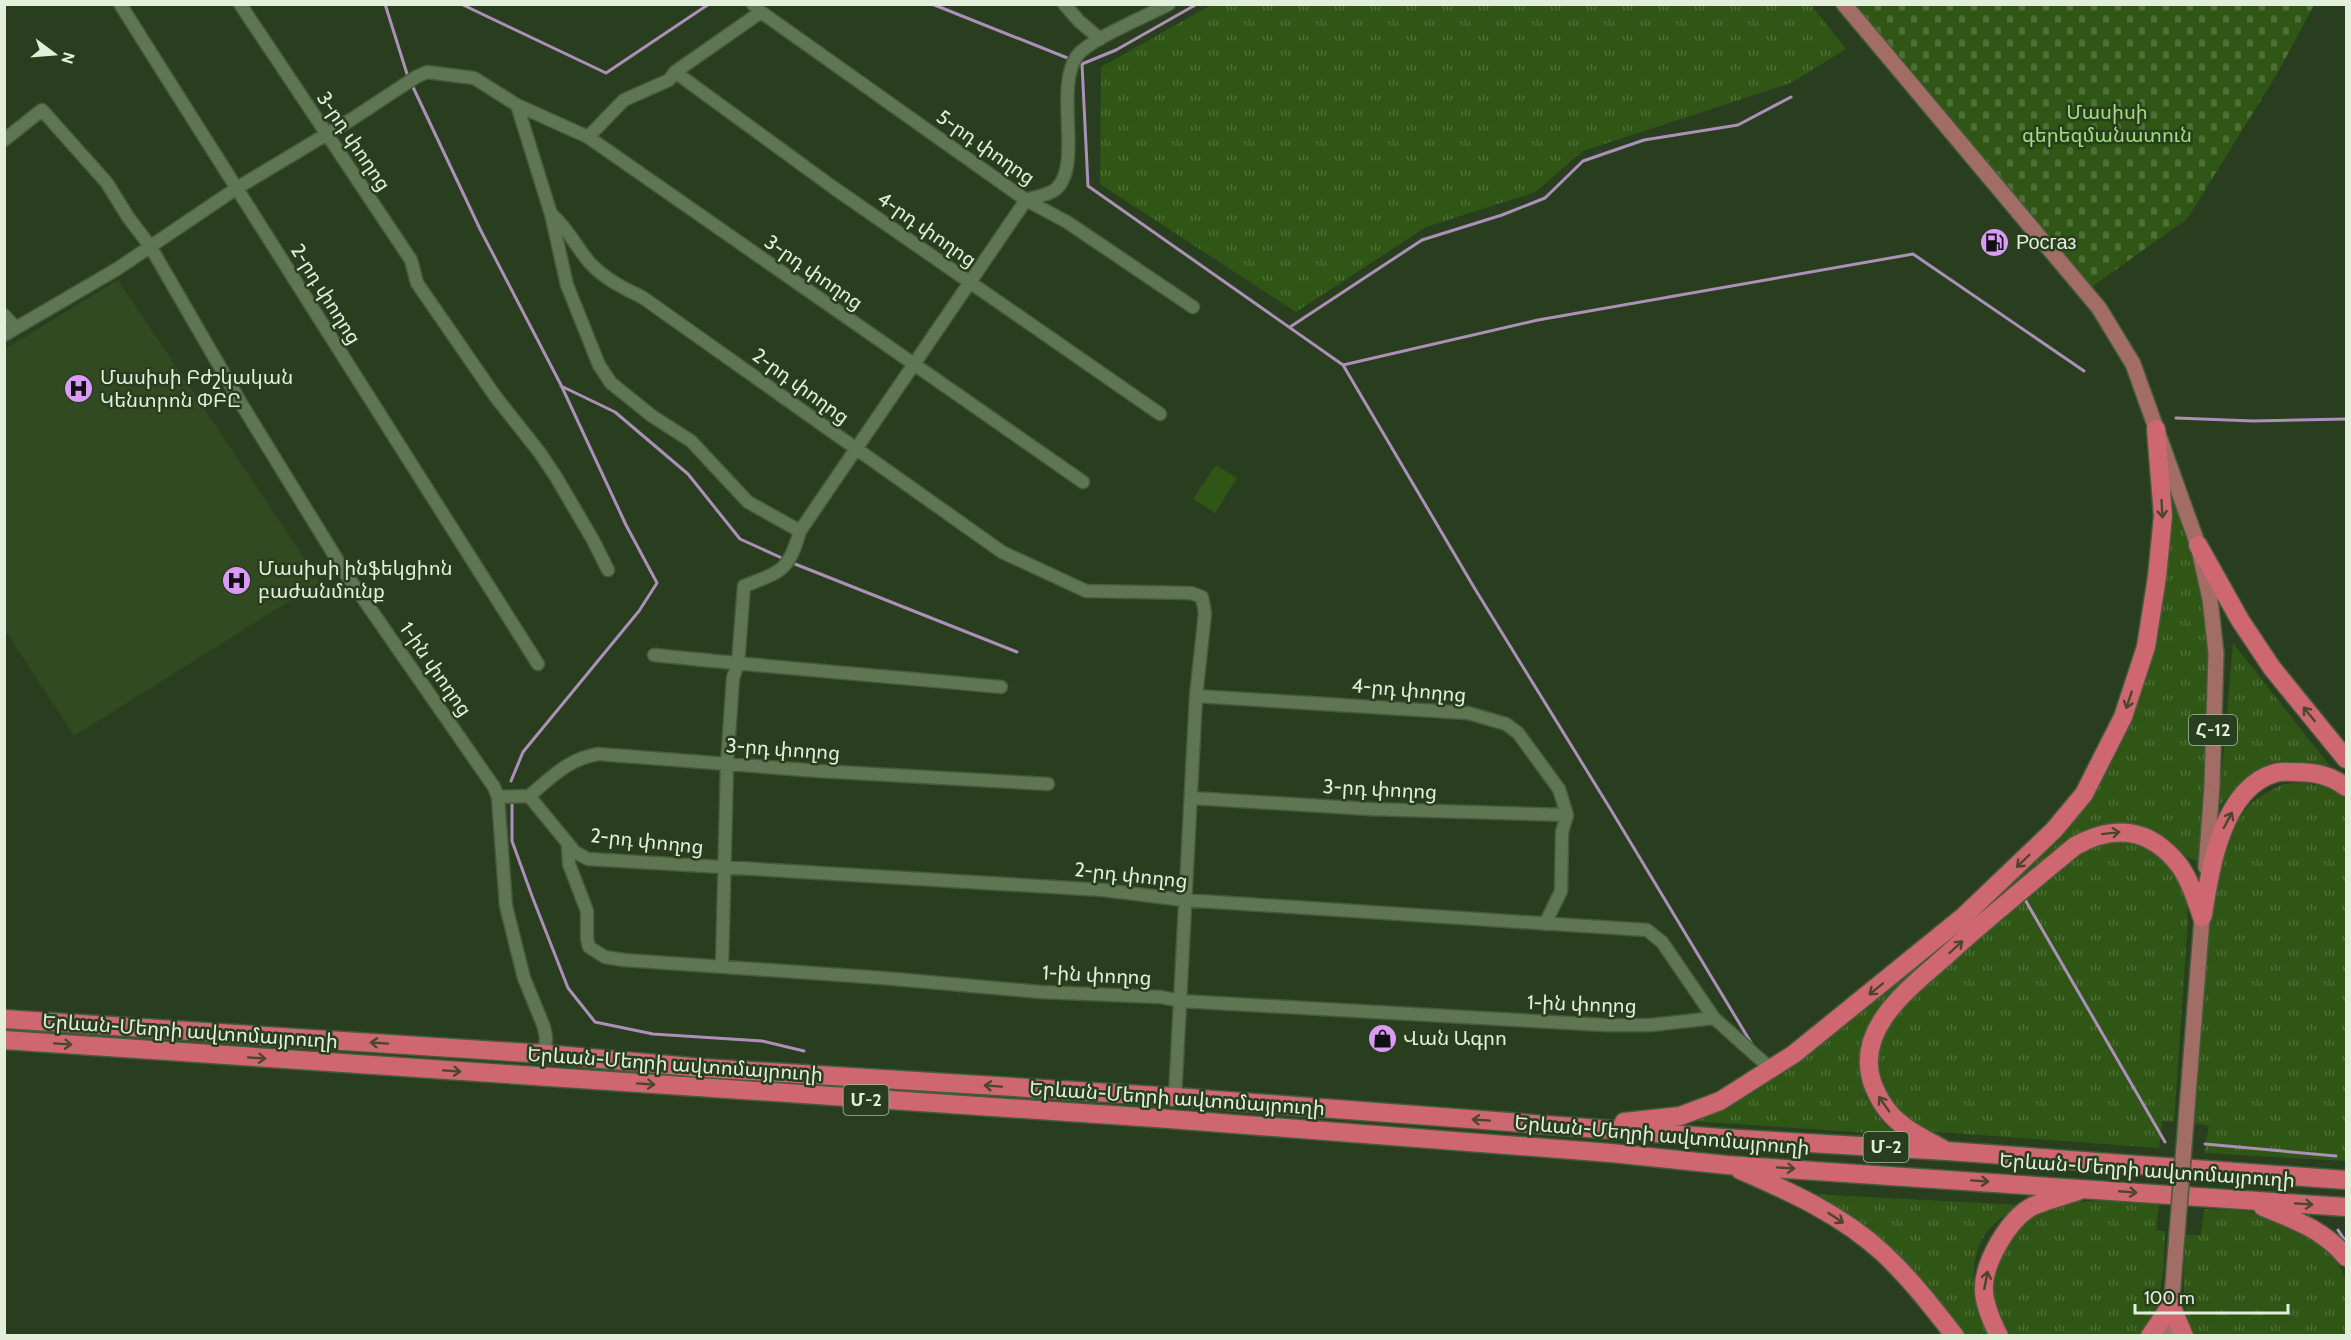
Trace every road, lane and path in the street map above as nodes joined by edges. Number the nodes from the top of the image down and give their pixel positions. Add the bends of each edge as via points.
1 (120, 4) edge
2 (240, 4) edge
3 (1064, 4) edge
4 (1169, 4) edge
5 (1844, 4) edge
6 (757, 8) edge
7 (1100, 39) junction
8 (675, 72) junction
9 (518, 105) junction
10 (326, 134) junction
11 (588, 137) junction
12 (4, 140) edge
13 (237, 188) junction
14 (1026, 200) junction
15 (551, 214) junction
16 (150, 246) junction
17 (970, 283) junction
18 (1193, 307) dead end
19 (4, 315) edge
20 (16, 328) junction
21 (4, 335) edge
22 (913, 365) junction
23 (1160, 414) dead end
24 (2156, 429) junction
25 (855, 449) junction
26 (1083, 482) dead end
27 (800, 531) junction
28 (2198, 545) junction
29 (608, 570) dead end
30 (654, 655) dead end
31 (538, 664) dead end
32 (738, 664) junction
33 (1001, 687) dead end
34 (1196, 696) junction
35 (2346, 759) edge
36 (727, 765) junction
37 (1048, 784) dead end
38 (2346, 787) edge
39 (529, 796) junction
40 (498, 797) junction
41 (1191, 798) junction
42 (1567, 815) junction
43 (568, 844) junction
44 (723, 867) junction
45 (1184, 900) junction
46 (2202, 917) junction
47 (1545, 924) junction
48 (722, 967) junction
49 (1181, 1001) junction
50 (1714, 1018) junction
51 (4, 1019) edge
52 (4, 1040) edge
53 (545, 1054) junction
54 (1771, 1069) junction
55 (1175, 1097) junction
56 (1602, 1128) junction
57 (1947, 1151) junction
58 (1727, 1165) junction
59 (2346, 1180) edge
60 (2087, 1188) junction
61 (2248, 1200) junction
62 (2346, 1207) edge
63 (2346, 1257) edge
64 (2171, 1305) junction
65 (1956, 1335) edge
66 (1999, 1335) edge
67 (2150, 1335) edge
68 (2169, 1335) edge
69 (2184, 1335) edge

1 - 13 street, 2-րդ փողոց
2 - 10 street, 3-րդ փողոց
3 - 7 street
4 - 7 street
5 - 24 main road, Հ-12 via 2099,308 2133,364
6 - 8 street
6 - 14 street, 5-րդ փողոց
7 - 14 street via 1078,53 1072,65 1067,85 1069,138 1064,180 1054,190
8 - 11 street via 669,80 624,100
8 - 17 street, 4-րդ փողոց
9 - 10 street, 3-րդ փողոց via 474,78 427,72
9 - 11 street, 3-րդ փողոց
9 - 15 street, 2-րդ փողոց
10 - 13 street
10 - 29 street, 3-րդ փողոց via 411,260 417,283 556,477
11 - 22 street, 3-րդ փողոց
12 - 16 street, 1-ին փողոց via 42,110 108,183
13 - 16 street
13 - 31 street, 2-րդ փողոց
14 - 17 street
14 - 18 street, 5-րդ փողոց via 1067,222
15 - 25 street, 2-րդ փողոց via 590,262 614,284 642,297
15 - 27 street via 567,285 599,365 611,383 691,441 748,502
16 - 20 street
16 - 40 street, 1-ին փողոց via 346,574
17 - 22 street
17 - 23 street, 4-րդ փողոց
19 - 20 street
20 - 21 street
22 - 25 street
22 - 26 street, 3-րդ փողոց
24 - 28 main road, Հ-12
24 -> 54 highway via 2163,516 2146,647 2123,717 2084,794 2054,830 1963,917
25 - 27 street
25 - 34 street, 2-րդ փողոց via 1002,552 1056,579 1086,591 1191,593 1202,597 1205,613
27 - 32 street via 793,556 783,570 744,585
35 -> 28 highway via 2272,668
28 - 46 main road, Հ-12 via 2216,653 2212,786
30 - 32 street
32 - 33 street
32 - 36 street via 733,678
34 - 41 street
34 - 42 street, 4-րդ փողոց via 1457,712 1506,724 1518,733 1559,789
36 - 37 street, 3-րդ փողոց
36 - 39 street, 3-րդ փողոց via 589,755 561,769
36 - 44 street
46 -> 38 highway via 2217,842 2238,802 2252,785 2276,772 2312,772 2336,779
39 - 40 street
39 - 43 street, 2-րդ փողոց
40 - 53 street, 1-ին փողոց via 506,906 524,978 544,1027
41 - 42 street, 3-րդ փողոց
41 - 45 street
42 - 47 street via 1562,832 1561,891
43 - 44 street, 2-րդ փողոց via 588,859
43 - 48 street, 1-ին փողոց via 569,864 587,910 589,947 605,957 624,960
44 - 45 street, 2-րդ փողոց via 1103,890
44 - 48 street
45 - 47 street, 2-րդ փողոց
45 - 49 street
57 -> 46 highway via 1900,1124 1887,1111 1870,1074 1870,1051 1875,1030 1888,1010 1985,920 2075,846 2091,837 2122,832 2146,838 2180,866
46 - 64 main road, Հ-12, bridge
47 - 50 street, 2-րդ փողոց via 1647,930 1662,942
48 - 49 street, 1-ին փողոց
49 - 50 street, 1-ին փողոց via 1605,1025
49 - 55 street
50 - 54 street, 2-րդ փողոց
53 -> 51 highway, Երևան-Մեղրի ավտոմայրուղի / Մ-2
52 -> 58 highway, Երևան-Մեղրի ավտոմայրուղի / Մ-2 via 1156,1118
55 -> 53 highway, Երևան-Մեղրի ավտոմայրուղի / Մ-2 via 703,1068
54 - 56 highway via 1720,1101 1680,1116 1624,1121
56 -> 55 highway, Երևան-Մեղրի ավտոմայրուղի / Մ-2
56 - 57 highway, Երևան-Մեղրի ավտոմայրուղի / Մ-2
57 - 59 highway, Երևան-Մեղրի ավտոմայրուղի / Մ-2
58 -> 60 highway, Երևան-Մեղրի ավտոմայրուղի / Մ-2
58 -> 65 highway via 1815,1204 1857,1232 1914,1284
60 -> 61 highway, Երևան-Մեղրի ավտոմայրուղի / Մ-2
66 -> 60 highway via 1984,1291 1989,1262 1999,1240 2032,1207
61 -> 62 highway, Երևան-Մեղրի ավտոմայրուղի / Մ-2
61 - 63 highway via 2303,1222 2323,1234
64 - 67 highway
64 - 68 main road
64 - 69 highway

